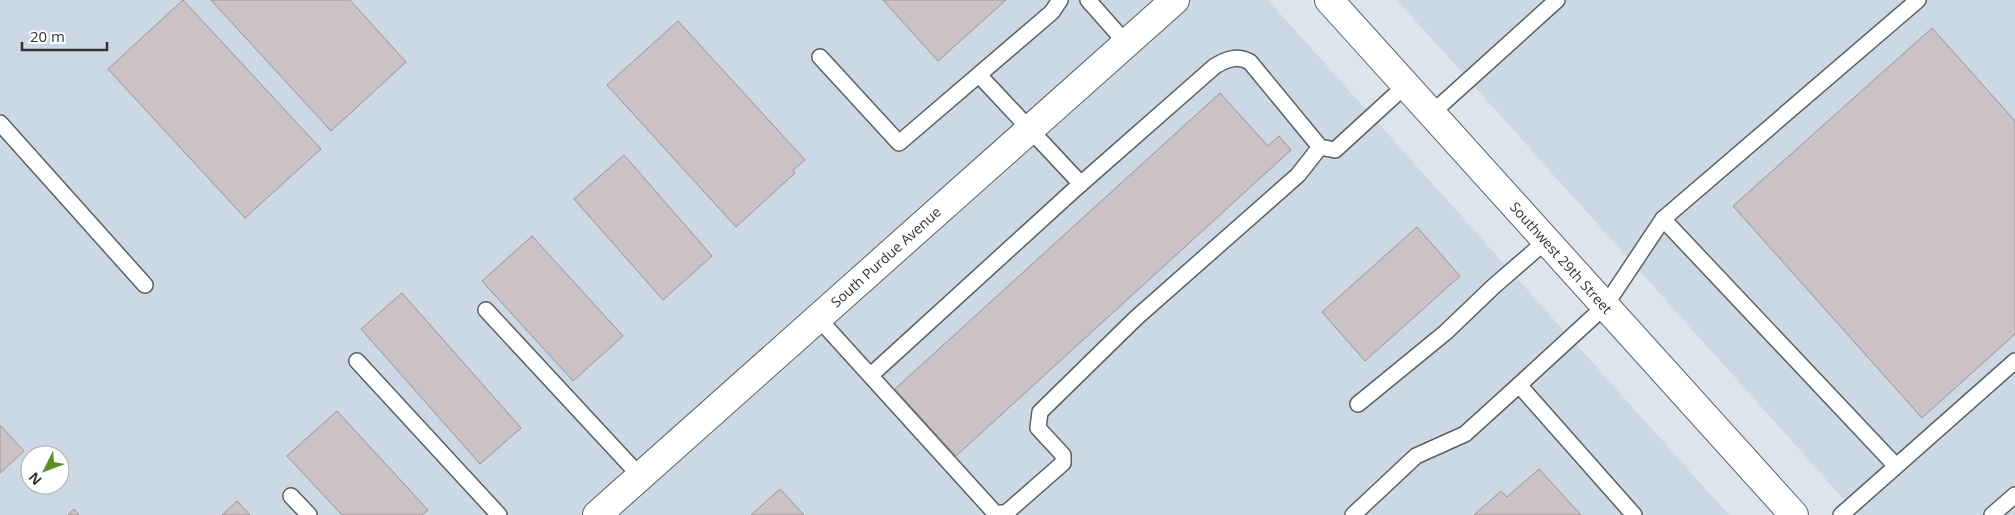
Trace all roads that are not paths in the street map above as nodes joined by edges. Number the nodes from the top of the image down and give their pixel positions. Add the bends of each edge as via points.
1 (1060, 0) edge
2 (1088, 0) edge
3 (1175, 0) edge
4 (1329, 0) edge
5 (1557, 0) edge
6 (1918, 0) edge
7 (1126, 43) junction
8 (820, 58) dead end
9 (979, 75) junction
10 (1406, 85) junction
11 (1432, 113) junction
12 (0, 123) edge
13 (1029, 130) junction
14 (1320, 147) junction
15 (1081, 184) junction
16 (1663, 219) junction
17 (1546, 241) junction
18 (145, 285) dead end
19 (1605, 306) junction
20 (486, 310) dead end
21 (818, 318) junction
22 (357, 361) dead end
23 (2015, 361) edge
24 (871, 375) junction
25 (1519, 385) junction
26 (1358, 404) dead end
27 (1896, 466) junction
28 (640, 476) junction
29 (291, 496) dead end
30 (2013, 500) edge
31 (606, 512) edge
32 (309, 515) edge
33 (499, 515) edge
34 (1353, 515) edge
35 (1634, 515) edge
36 (1794, 515) edge
37 (1841, 515) edge
38 (1992, 515) edge

1 - 9 lane via 1052,12
2 - 7 lane
3 - 7 street, South Purdue Avenue
4 - 10 street, Southwest 29th Street
5 - 11 lane
6 - 16 lane
7 - 13 street, South Purdue Avenue
8 - 9 lane via 899,143
9 - 13 lane
10 - 11 street, Southwest 29th Street
10 - 14 lane via 1335,150
11 - 17 street, Southwest 29th Street
12 - 18 lane
13 - 15 lane
13 - 21 street, South Purdue Avenue
14 - 15 lane via 1250,62 1229,58 1215,66
14 - 24 lane via 1298,175 1136,318 1040,412 1038,428 1064,455 1063,463 1006,513 995,513
15 - 24 lane
16 - 19 lane
16 - 27 lane
17 - 19 street, Southwest 29th Street
17 - 26 lane via 1446,332
19 - 25 lane
19 - 36 street, Southwest 29th Street
20 - 28 lane
21 - 24 lane
21 - 28 street, South Purdue Avenue
22 - 33 lane
23 - 27 lane
25 - 34 lane via 1465,434 1416,456
25 - 35 lane
27 - 37 lane
28 - 31 street, South Purdue Avenue
29 - 32 lane
30 - 38 lane

